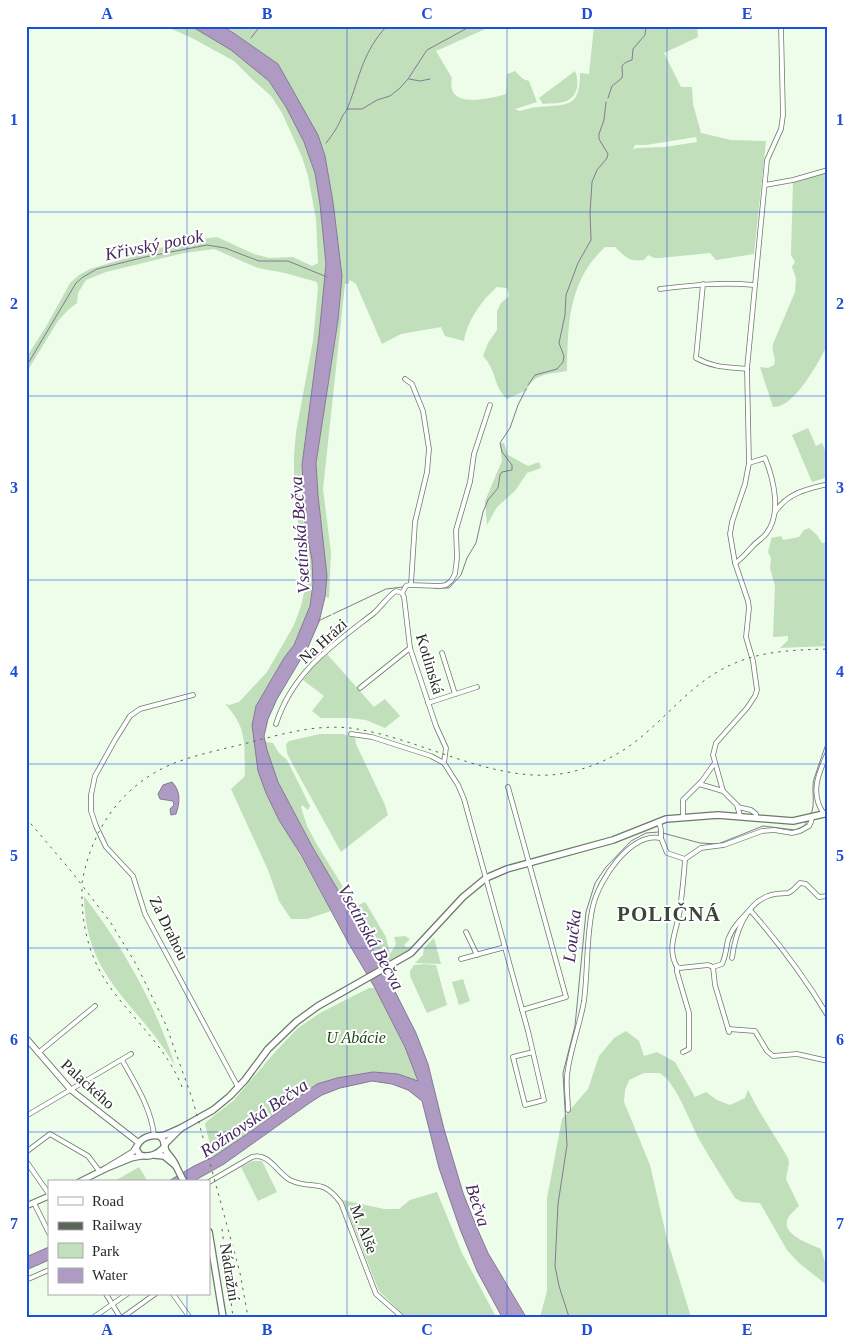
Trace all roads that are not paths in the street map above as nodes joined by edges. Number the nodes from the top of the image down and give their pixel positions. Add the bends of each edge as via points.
1 (781, 26) edge
2 (828, 170) edge
3 (764, 185) junction
4 (703, 284) junction
5 (754, 285) junction
6 (660, 289) dead end
7 (748, 369) junction
8 (405, 379) dead end
9 (490, 405) dead end
10 (748, 463) junction
11 (828, 484) edge
12 (775, 512) junction
13 (735, 563) junction
14 (411, 584) junction
15 (402, 593) junction
16 (410, 648) junction
17 (442, 653) dead end
18 (477, 687) dead end
19 (360, 688) dead end
20 (455, 694) junction
21 (193, 695) dead end
22 (428, 703) junction
23 (276, 724) dead end
24 (351, 734) dead end
25 (828, 752) edge
26 (444, 762) junction
27 (714, 764) junction
28 (699, 784) junction
29 (508, 787) dead end
30 (723, 791) junction
31 (738, 807) junction
32 (826, 813) edge
33 (740, 816) junction
34 (683, 817) junction
35 (756, 818) junction
36 (812, 818) junction
37 (659, 821) junction
38 (661, 837) junction
39 (685, 859) junction
40 (530, 863) junction
41 (486, 878) junction
42 (828, 896) edge
43 (750, 910) junction
44 (466, 932) dead end
45 (505, 947) junction
46 (477, 955) junction
47 (732, 958) dead end
48 (461, 959) dead end
49 (677, 967) junction
50 (713, 967) junction
51 (96, 1006) dead end
52 (522, 1010) junction
53 (828, 1016) edge
54 (26, 1038) edge
55 (533, 1052) junction
56 (683, 1052) dead end
57 (38, 1053) junction
58 (131, 1054) dead end
59 (122, 1060) junction
60 (828, 1061) edge
61 (239, 1088) junction
62 (71, 1090) junction
63 (568, 1110) dead end
64 (26, 1116) edge
65 (181, 1128) junction
66 (157, 1135) junction
67 (138, 1145) junction
68 (165, 1145) junction
69 (26, 1152) edge
70 (154, 1154) junction
71 (142, 1156) junction
72 (26, 1160) edge
73 (177, 1168) junction
74 (102, 1171) junction
75 (83, 1180) edge
76 (183, 1180) edge
77 (210, 1181) edge
78 (48, 1193) edge
79 (48, 1195) edge
80 (35, 1205) dead end
81 (26, 1206) edge
82 (48, 1231) edge
83 (210, 1242) edge
84 (48, 1270) edge
85 (26, 1280) edge
86 (107, 1296) edge
87 (124, 1296) edge
88 (152, 1296) edge
89 (175, 1296) edge
90 (112, 1304) junction
91 (188, 1315) dead end
92 (94, 1317) edge
93 (121, 1317) edge
94 (223, 1317) edge
95 (402, 1317) edge

1 - 3 street via 783,115 781,129 767,160
2 - 3 street
3 - 5 street
4 - 5 street
4 - 6 street
4 - 7 street via 696,358 718,367
5 - 7 street
7 - 10 street
8 - 14 street via 412,384 427,431 428,467 415,522
9 - 14 street via 474,454 470,482 456,530 455,574 446,585
10 - 12 street via 765,458 773,486
10 - 13 street via 730,534
11 - 12 street via 795,493
12 - 13 street via 766,534
13 - 27 street via 748,601 746,637 756,690 748,708 716,743
14 - 15 street
15 - 16 street, Kotlinská
15 - 23 street, Na Hrázi via 394,592 380,608 315,660 287,698
16 - 19 street
16 - 22 street, Kotlinská
17 - 20 street
18 - 20 street
20 - 22 street
21 - 61 street, Za Drahou via 134,712 94,779 91,811 108,850 133,876 145,914
22 - 26 street, Kotlinská via 446,748
24 - 26 street via 372,737
25 - 32 street via 816,785 818,803
26 - 41 street, Kotlinská via 463,795
27 - 28 street
27 - 30 street
28 - 30 street
28 - 34 street via 684,800
29 - 40 street
30 - 31 street
31 - 33 street
31 - 35 street via 753,811
32 - 36 main road
33 - 34 main road
33 - 35 main road
34 - 37 main road
35 - 36 main road via 788,821
36 - 39 street via 800,831 762,831 724,845 702,848
37 - 38 street
37 - 40 main road via 613,840
38 - 39 street via 666,852
38 - 63 street via 644,839 626,850 607,875 593,904 584,1001 567,1075
39 - 49 street via 680,909 673,934 672,954
40 - 41 main road
40 - 52 street via 566,997
41 - 45 street, Kotlinská
41 - 61 main road via 463,897 414,950 306,1014 286,1030
42 - 43 street via 819,897 806,884 800,883 789,893 761,899
43 - 47 street via 736,936
43 - 50 street via 733,929 722,964
43 - 53 street via 814,992
44 - 46 street
45 - 46 street
45 - 52 street, Kotlinská
46 - 48 street
49 - 50 street via 708,964
49 - 56 street via 689,1013 689,1049
50 - 60 street via 729,1030 755,1031 773,1056 796,1054
51 - 57 street
52 - 55 street, Kotlinská
54 - 57 street, Palackého
55 - 55 street, Kotlinská via 544,1100 525,1104 513,1057
57 - 62 street, Palackého
58 - 59 street
59 - 62 street
59 - 66 street
61 - 65 main road via 226,1101
62 - 64 street
62 - 67 street, Palackého
65 - 66 main road
65 - 68 main road
66 - 67 main road via 147,1137
66 - 68 main road
67 - 71 main road via 138,1153
67 - 74 street via 133,1152
68 - 70 main road
68 - 73 main road
69 - 74 street via 50,1134 88,1156
70 - 71 main road
70 - 73 main road via 164,1156
71 - 74 street
72 - 78 street
73 - 76 main road
74 - 75 street
77 - 95 street, M. Alše via 259,1156 291,1180 319,1185 330,1191 341,1203 376,1294
79 - 81 street
80 - 82 street
83 - 94 main road, Nádražní
84 - 85 street
86 - 90 street
87 - 90 street
88 - 93 street
89 - 91 street
90 - 92 street
90 - 93 street

